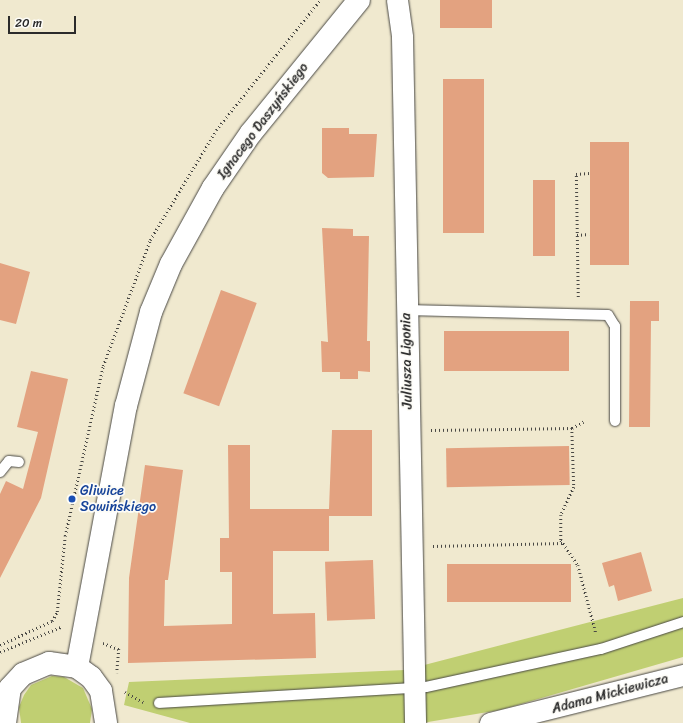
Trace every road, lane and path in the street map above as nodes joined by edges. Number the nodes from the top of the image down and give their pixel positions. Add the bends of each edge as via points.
1 (320, 0) edge
2 (359, 0) edge
3 (396, 0) edge
4 (315, 7) dead end
5 (590, 173) dead end
6 (589, 234) dead end
7 (577, 235) junction
8 (406, 310) junction
9 (578, 312) junction
10 (615, 421) dead end
11 (582, 422) dead end
12 (572, 428) junction
13 (423, 430) dead end
14 (19, 462) dead end
15 (0, 472) edge
16 (563, 543) junction
17 (424, 546) dead end
18 (57, 612) dead end
19 (683, 622) edge
20 (0, 645) edge
21 (119, 649) dead end
22 (601, 649) junction
23 (77, 667) junction
24 (683, 675) edge
25 (117, 678) dead end
26 (5, 686) edge
27 (122, 688) dead end
28 (413, 689) junction
29 (158, 703) joint
30 (6, 723) edge
31 (106, 723) edge
32 (415, 723) edge
33 (490, 723) edge

1 - 4 path
2 - 23 street, Ignacego Daszyńskiego via 251,133 213,188 171,264 151,312 126,406
3 - 8 street, Juliusza Ligonia via 402,37
5 - 7 path via 576,174
6 - 7 path
7 - 9 path
8 - 9 lane
8 - 28 street, Juliusza Ligonia
9 - 10 lane via 600,312 614,320
11 - 12 path
12 - 13 path
12 - 16 path via 574,487 561,515
14 - 15 lane via 9,460
16 - 17 path
16 - 22 path via 578,565
18 - 20 path via 52,621
19 - 22 lane
21 - 25 path
22 - 28 lane
23 - 26 street via 63,663 35,667
23 - 31 street via 91,677 102,691
24 - 33 street, Adama Mickiewicza
26 - 30 street
27 - 29 path via 137,700
28 - 29 lane
28 - 32 street, Juliusza Ligonia

